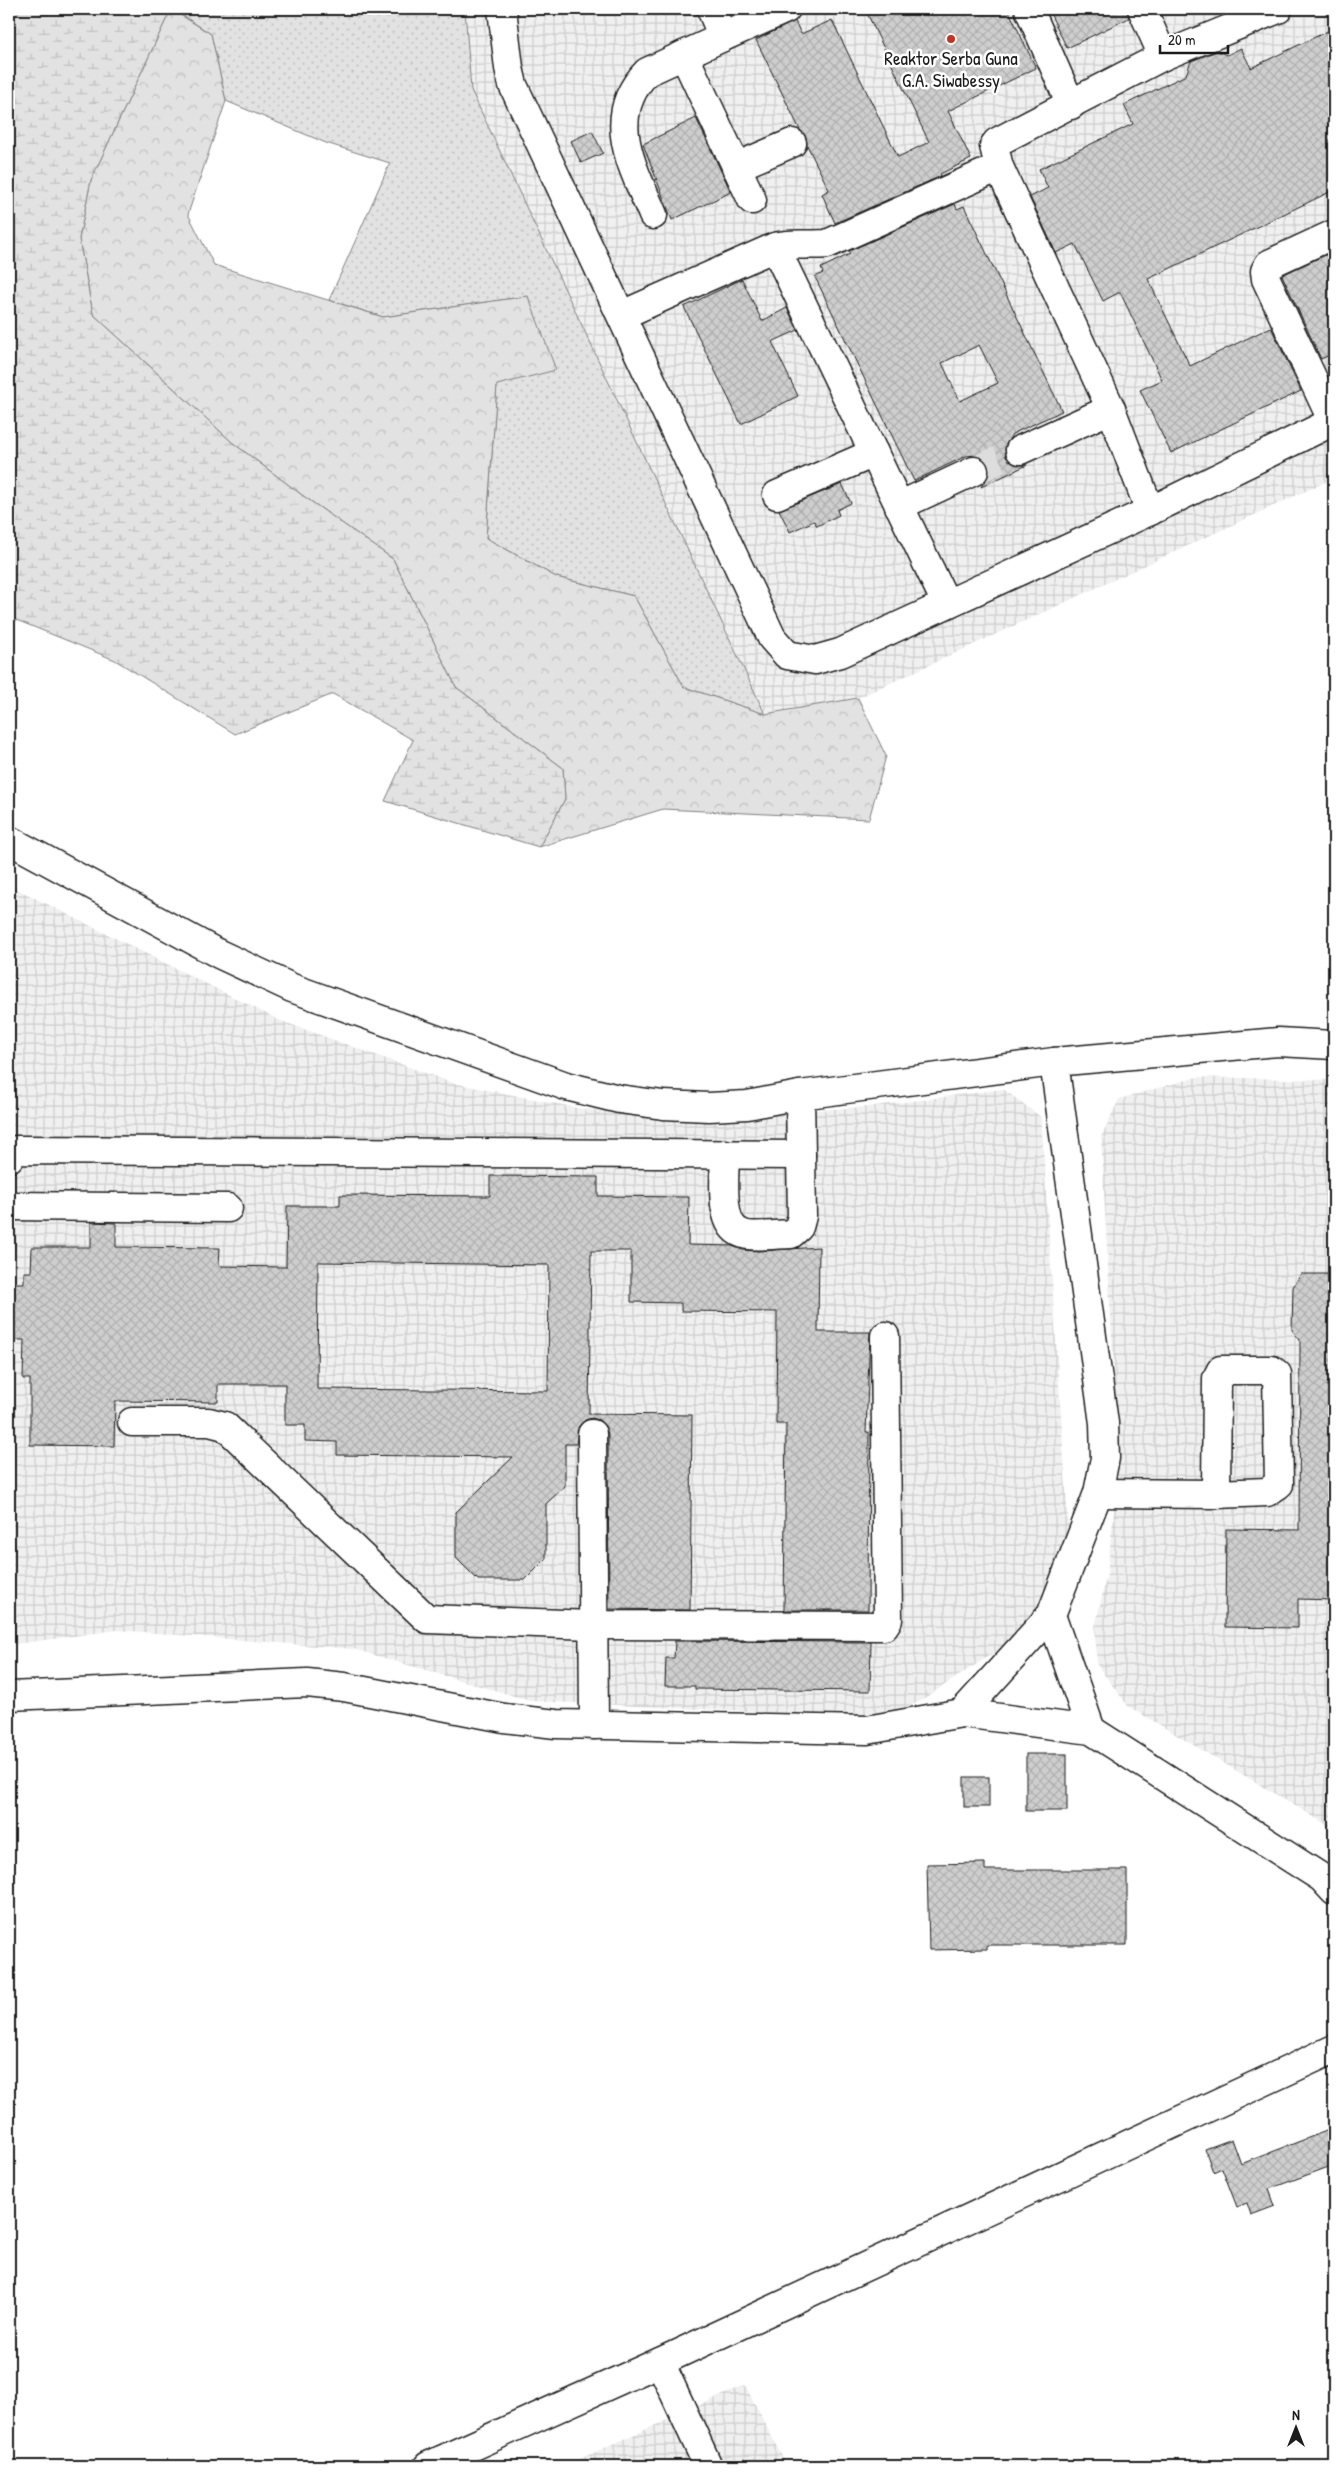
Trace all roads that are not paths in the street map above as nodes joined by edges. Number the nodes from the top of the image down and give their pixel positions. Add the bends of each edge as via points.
1 (502, 9) edge
2 (711, 9) edge
3 (786, 9) edge
4 (1029, 9) edge
5 (1142, 9) edge
6 (1278, 9) edge
7 (723, 37) junction
8 (684, 55) junction
9 (1164, 56) junction
10 (1071, 105) junction
11 (792, 143) dead end
12 (736, 167) junction
13 (999, 167) junction
14 (752, 200) dead end
15 (653, 215) dead end
16 (1334, 234) edge
17 (775, 246) junction
18 (622, 315) junction
19 (1110, 409) junction
20 (1334, 422) edge
21 (1020, 450) tunnel mouth
22 (874, 453) junction
23 (974, 471) tunnel mouth
24 (777, 495) dead end
25 (899, 506) junction
26 (1150, 511) junction
27 (946, 603) junction
28 (9, 840) edge
29 (1334, 1045) edge
30 (1054, 1062) junction
31 (800, 1095) junction
32 (725, 1154) junction
33 (801, 1155) junction
34 (9, 1158) edge
35 (9, 1206) edge
36 (228, 1208) dead end
37 (885, 1336) dead end
38 (132, 1422) dead end
39 (592, 1434) dead end
40 (1098, 1493) junction
41 (1216, 1494) junction
42 (1051, 1615) junction
43 (592, 1625) junction
44 (9, 1696) edge
45 (962, 1713) junction
46 (594, 1725) junction
47 (1092, 1730) junction
48 (1334, 1891) edge
49 (1334, 2049) edge
50 (660, 2362) junction
51 (428, 2466) edge
52 (708, 2466) edge

1 - 18 lane via 513,85
2 - 7 lane
3 - 7 lane
4 - 10 lane
5 - 9 lane
6 - 9 lane
7 - 8 lane
8 - 12 lane
8 - 15 lane via 647,72 637,81 625,109 628,157
9 - 10 lane
10 - 13 lane via 997,142 994,152
11 - 12 lane
12 - 14 lane
13 - 17 lane via 827,244
13 - 19 lane
16 - 20 lane via 1269,264 1265,271
17 - 18 lane
17 - 22 lane
18 - 27 lane via 772,638 787,655 815,660 840,653
19 - 21 lane
19 - 26 lane
20 - 26 lane
22 - 24 lane
22 - 25 lane
23 - 25 lane
25 - 27 lane
26 - 27 lane
28 - 31 lane via 219,954 292,988 566,1086 663,1105 709,1108
29 - 30 lane via 1278,1042
30 - 31 lane
30 - 40 lane via 1104,1423 1104,1458
31 - 33 lane
32 - 33 lane
32 - 33 lane via 726,1213 731,1227 742,1234 791,1234 799,1227 802,1216
32 - 34 lane via 16,1150
35 - 36 lane
37 - 43 lane via 888,1620 884,1626
38 - 43 lane via 209,1422 224,1426 427,1619
39 - 43 lane
40 - 41 lane
40 - 42 lane
41 - 41 lane via 1268,1492 1279,1484 1277,1374 1272,1370 1221,1370 1217,1378
42 - 45 lane
42 - 47 lane
43 - 46 lane
44 - 46 lane via 307,1683 531,1722
45 - 46 lane via 867,1730
45 - 47 lane
47 - 48 lane via 1322,1878
49 - 50 lane
50 - 51 lane
50 - 52 lane

